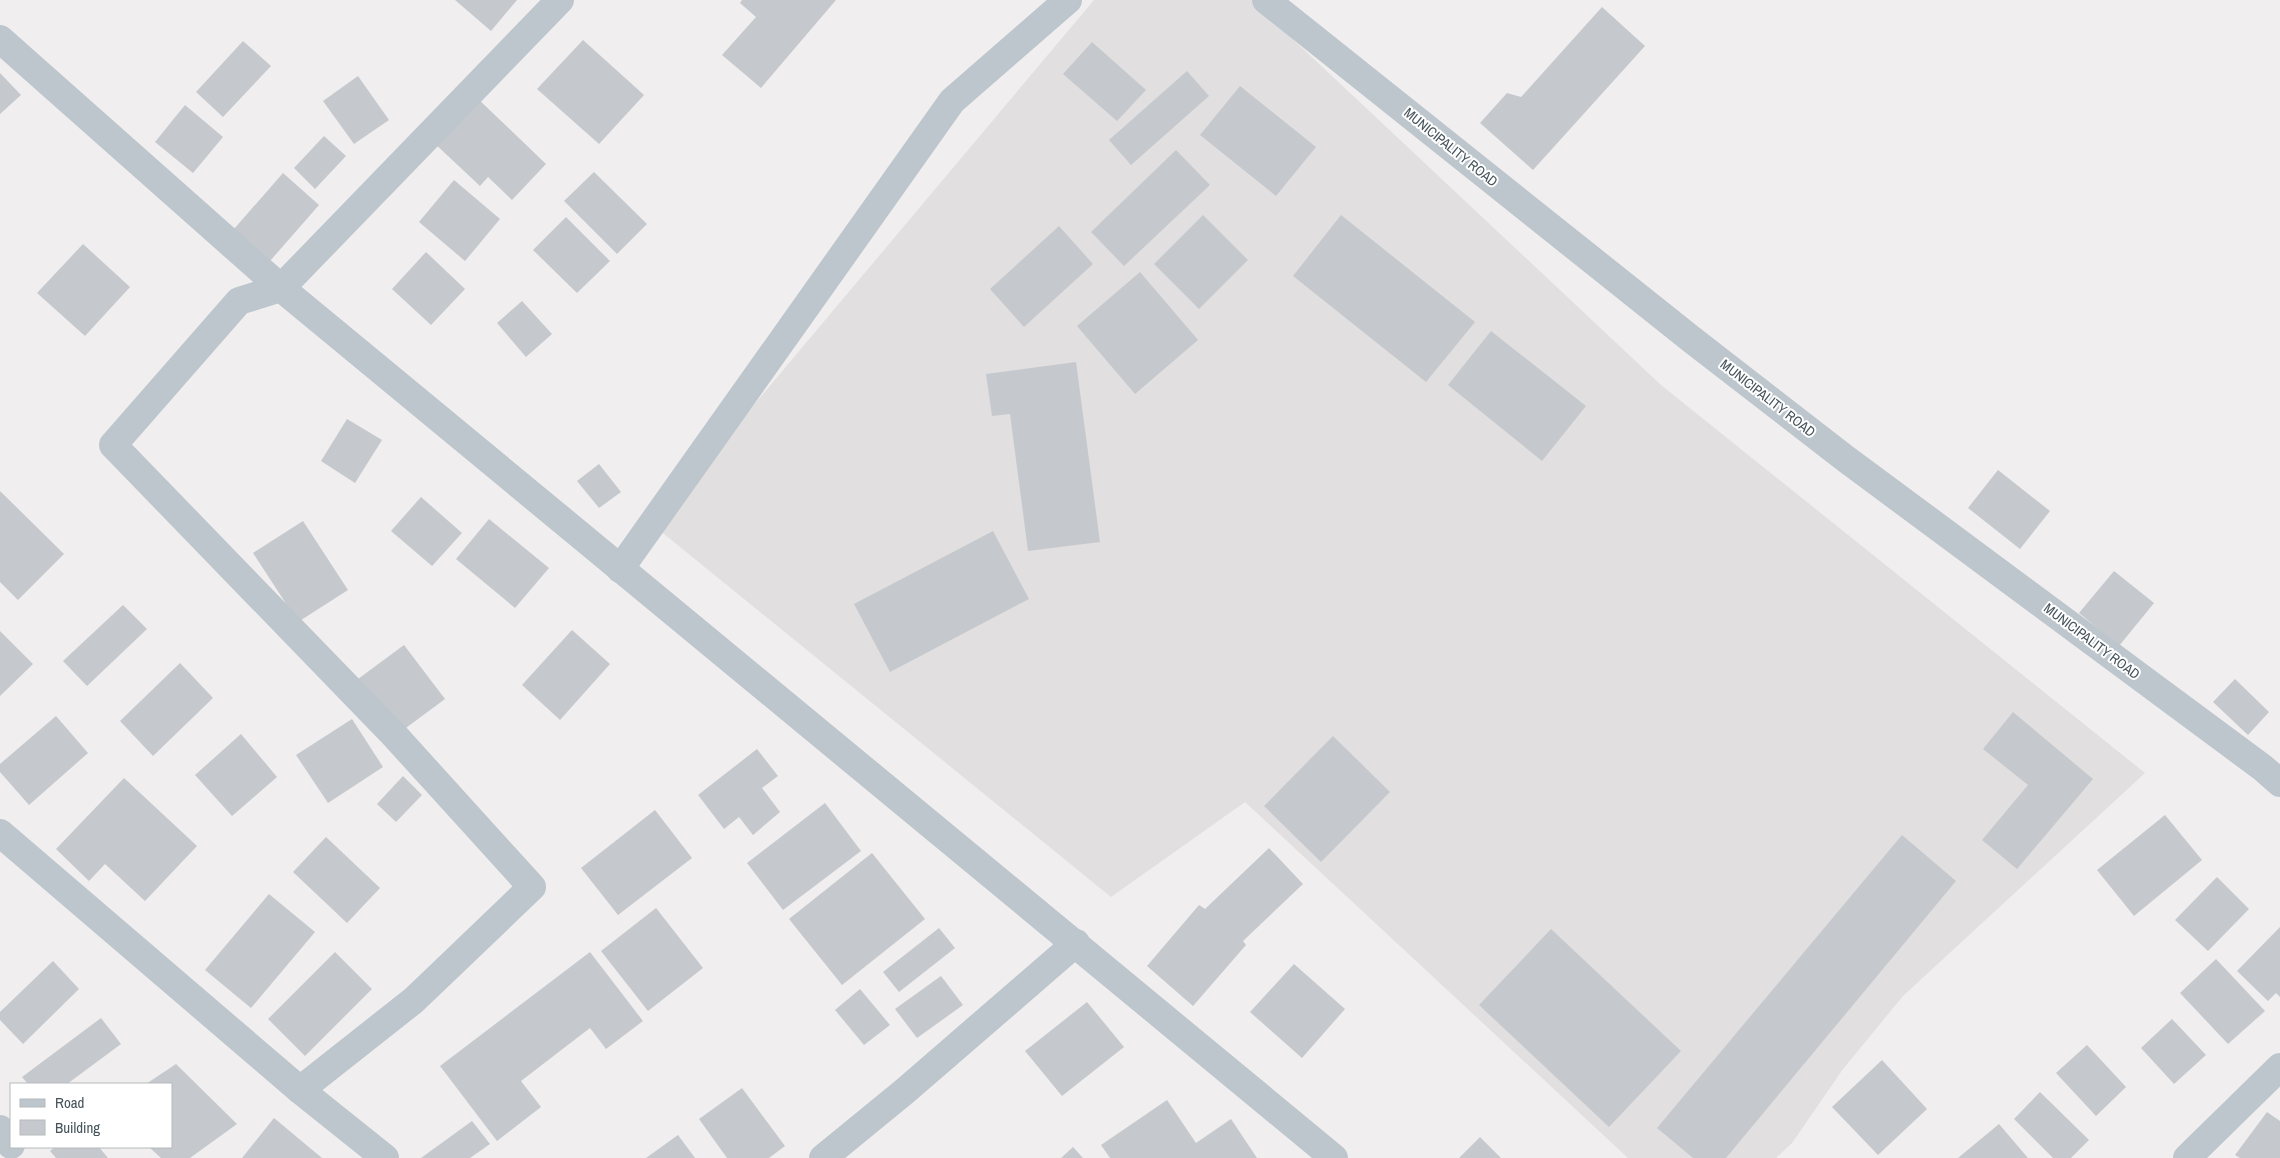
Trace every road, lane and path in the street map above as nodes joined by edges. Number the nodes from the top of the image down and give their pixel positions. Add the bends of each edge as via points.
1 (560, 0) edge
2 (1068, 0) edge
3 (1266, 0) edge
4 (0, 39) edge
5 (281, 288) junction
6 (620, 569) junction
7 (2274, 768) edge
8 (0, 833) edge
9 (1076, 943) junction
10 (2280, 1067) edge
11 (300, 1090) junction
12 (0, 1129) edge
13 (10, 1143) edge
14 (385, 1158) edge
15 (823, 1158) edge
16 (1334, 1158) edge
17 (2187, 1158) edge

1 - 5 street
2 - 6 street via 952,101
3 - 7 street, MUNICIPALITY ROAD via 1846,459
4 - 5 street
5 - 6 street
5 - 11 street via 239,300 113,445 395,736 532,888 414,1000
6 - 9 street
8 - 11 street
9 - 15 street
9 - 16 street
10 - 17 street
11 - 14 street
12 - 13 street

